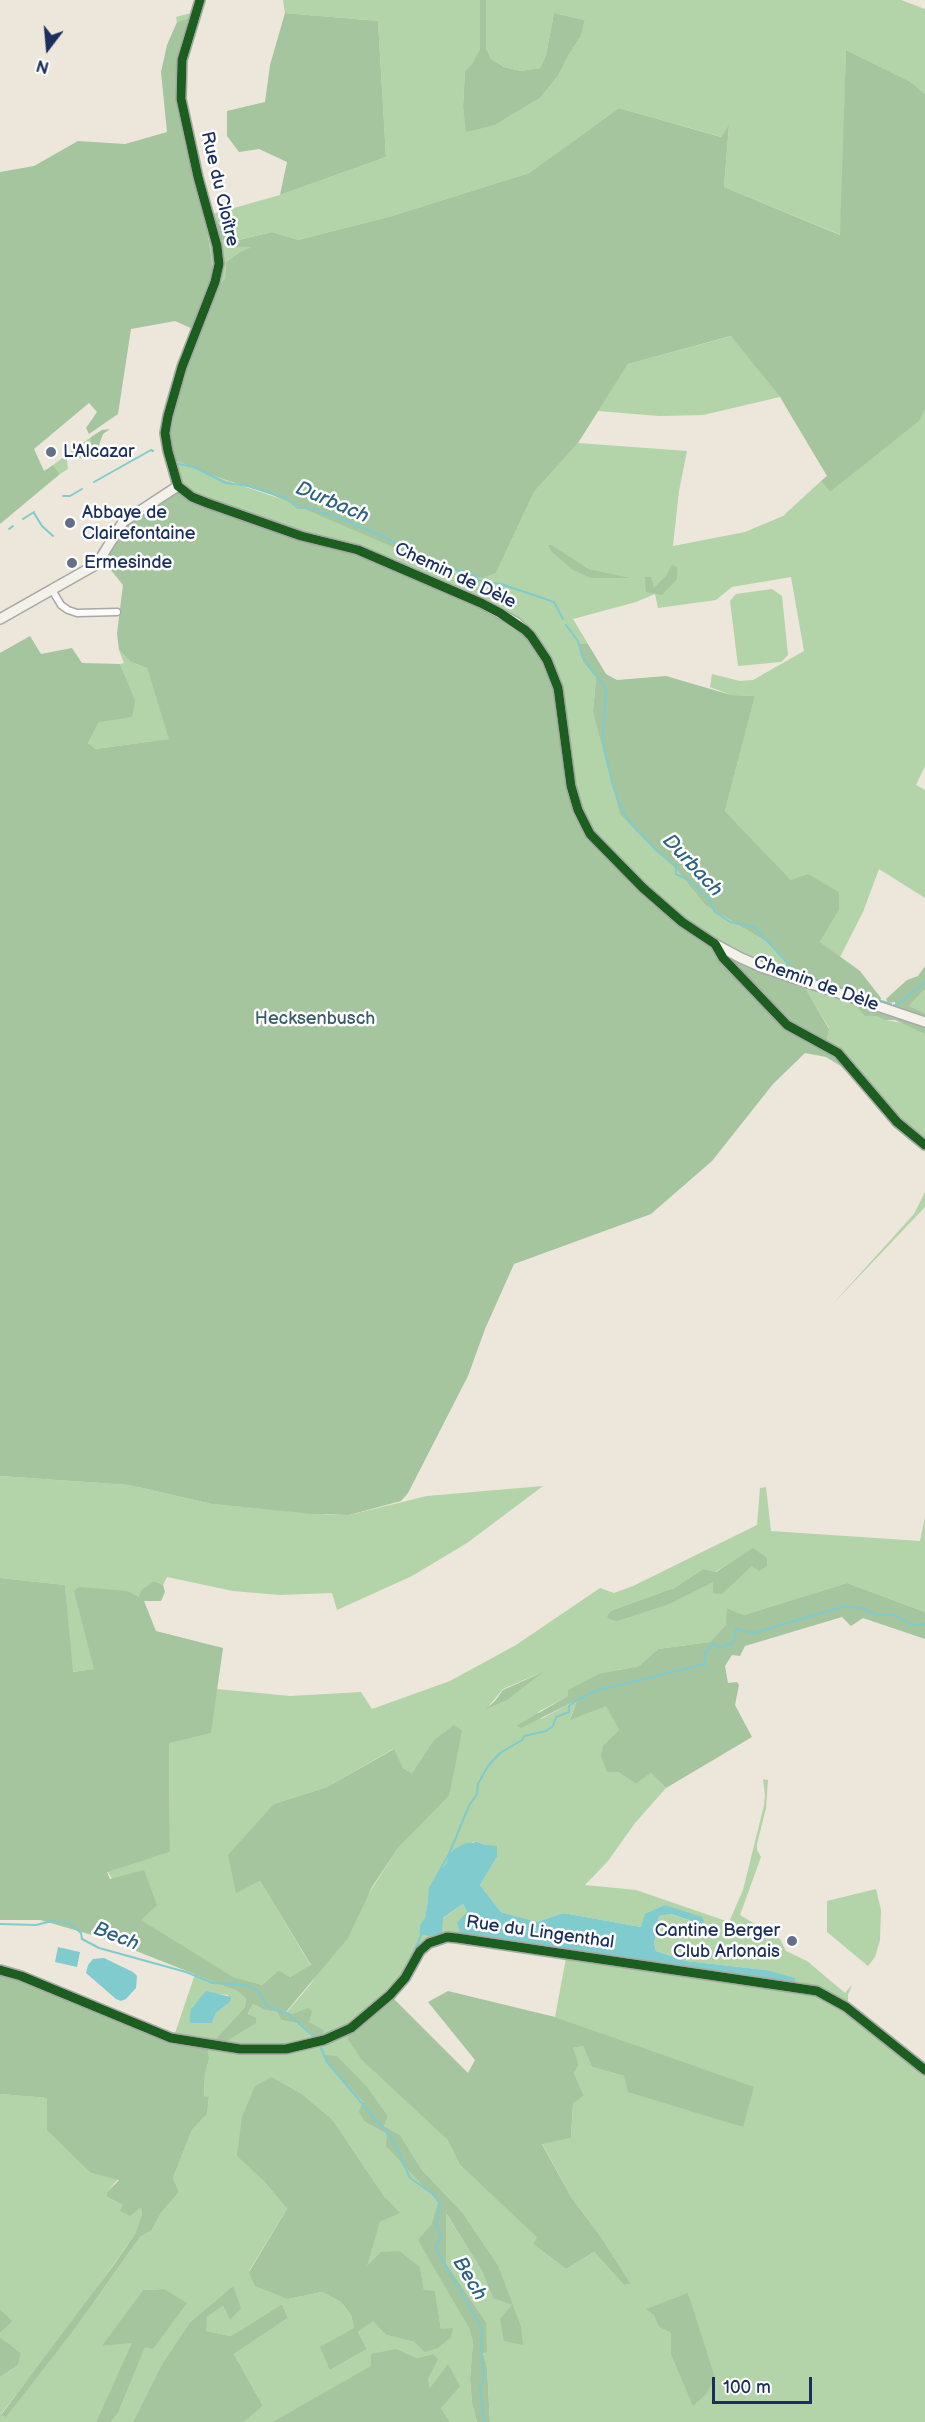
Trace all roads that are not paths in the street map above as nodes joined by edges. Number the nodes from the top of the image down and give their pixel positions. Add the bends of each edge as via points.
1 (200, 0) edge
2 (178, 486) junction
3 (52, 590) junction
4 (117, 612) dead end
5 (0, 619) edge
6 (715, 944) junction
7 (925, 1022) edge
8 (925, 1145) edge
9 (0, 1970) edge
10 (925, 2070) edge

1 - 2 street, Rue du Cloître via 182,60 181,99 219,264 168,416 165,433
2 - 3 street via 123,522 97,564
2 - 6 street, Chemin de Dèle via 200,500 270,525 358,550 517,623 547,660 558,688 571,786 590,834 643,888
3 - 4 street via 60,605 68,610
3 - 5 street
6 - 7 street, Chemin de Dèle via 764,968
6 - 8 street via 723,958 787,1025 838,1053 897,1122
9 - 10 street, Rue du Lingenthal via 171,2038 240,2049 286,2049 324,2040 351,2028 390,1995 429,1943 457,1938 817,1991 846,2007

